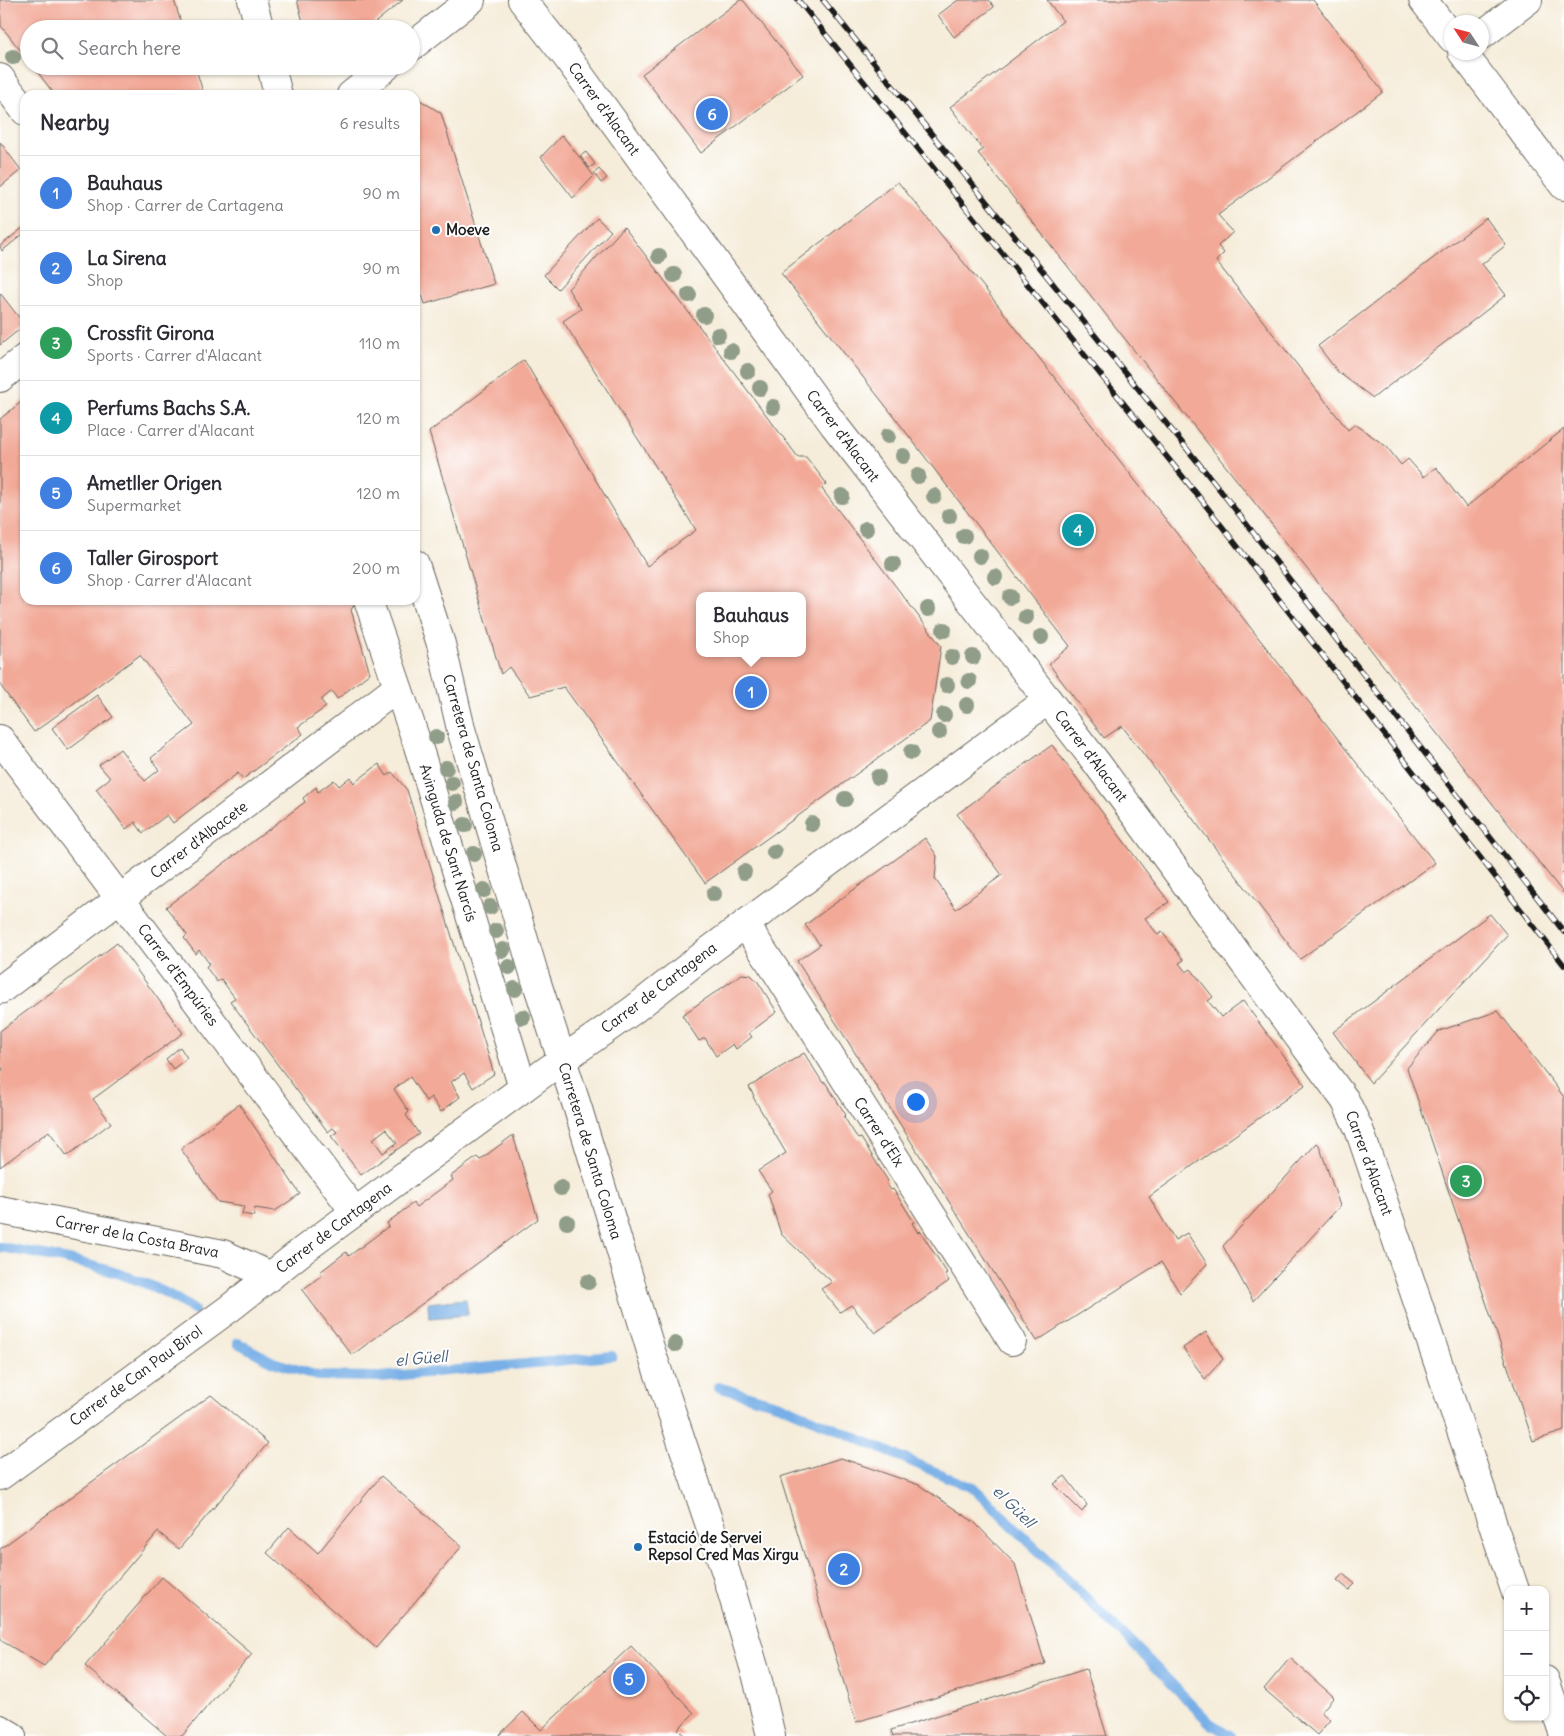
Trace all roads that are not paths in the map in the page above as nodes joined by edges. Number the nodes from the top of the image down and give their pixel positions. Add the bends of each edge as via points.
1 (252, 0) edge
2 (471, 0) edge
3 (522, 0) edge
4 (1423, 0) edge
5 (1528, 0) edge
6 (258, 20) edge
7 (1444, 28) edge
8 (1489, 30) edge
9 (420, 40) edge
10 (1468, 60) edge
11 (273, 75) edge
12 (376, 75) edge
13 (0, 78) edge
14 (277, 90) edge
15 (357, 90) edge
16 (20, 104) edge
17 (1564, 186) edge
18 (20, 362) edge
19 (0, 378) edge
20 (420, 579) edge
21 (370, 605) edge
22 (410, 605) edge
23 (441, 644) junction
24 (397, 688) junction
25 (1048, 700) junction
26 (0, 739) edge
27 (121, 899) junction
28 (745, 924) junction
29 (0, 990) edge
30 (562, 1059) junction
31 (523, 1088) junction
32 (0, 1210) edge
33 (355, 1212) junction
34 (271, 1276) junction
35 (1012, 1341) dead end
36 (0, 1476) edge
37 (1514, 1586) edge
38 (1549, 1692) edge
39 (0, 1729) edge
40 (1564, 1735) edge
41 (12, 1736) edge
42 (771, 1736) edge

1 - 6 street
2 - 9 street
3 - 25 street, Carrer d'Alacant via 834,425
4 - 7 street
5 - 8 street
10 - 17 street
11 - 14 street
12 - 15 street
13 - 16 street
18 - 19 street
20 - 23 street, Carretera de Santa Coloma
21 - 24 street, Avinguda de Sant Narcís
22 - 23 street
23 - 30 street, Carretera de Santa Coloma via 461,729
24 - 27 street, Carrer d'Albacete
24 - 31 street, Avinguda de Sant Narcís via 424,765
25 - 28 street, Carrer de Cartagena
25 - 37 street, Carrer d'Alacant via 1345,1100 1359,1129
26 - 27 street, Carrer d'Empúries
27 - 29 street, Carrer d'Albacete
27 - 33 street, Carrer d'Empúries
28 - 30 street, Carrer de Cartagena via 632,1011
28 - 35 street, Carrer d'Elx
30 - 31 street, Carrer de Cartagena
30 - 42 street, Carretera de Santa Coloma via 651,1351 726,1573
31 - 33 street, Carrer de Cartagena
32 - 34 street, Carrer de la Costa Brava via 223,1254
33 - 34 street, Carrer de Cartagena
34 - 36 street, Carrer de Can Pau Birol
38 - 40 street
39 - 41 street

